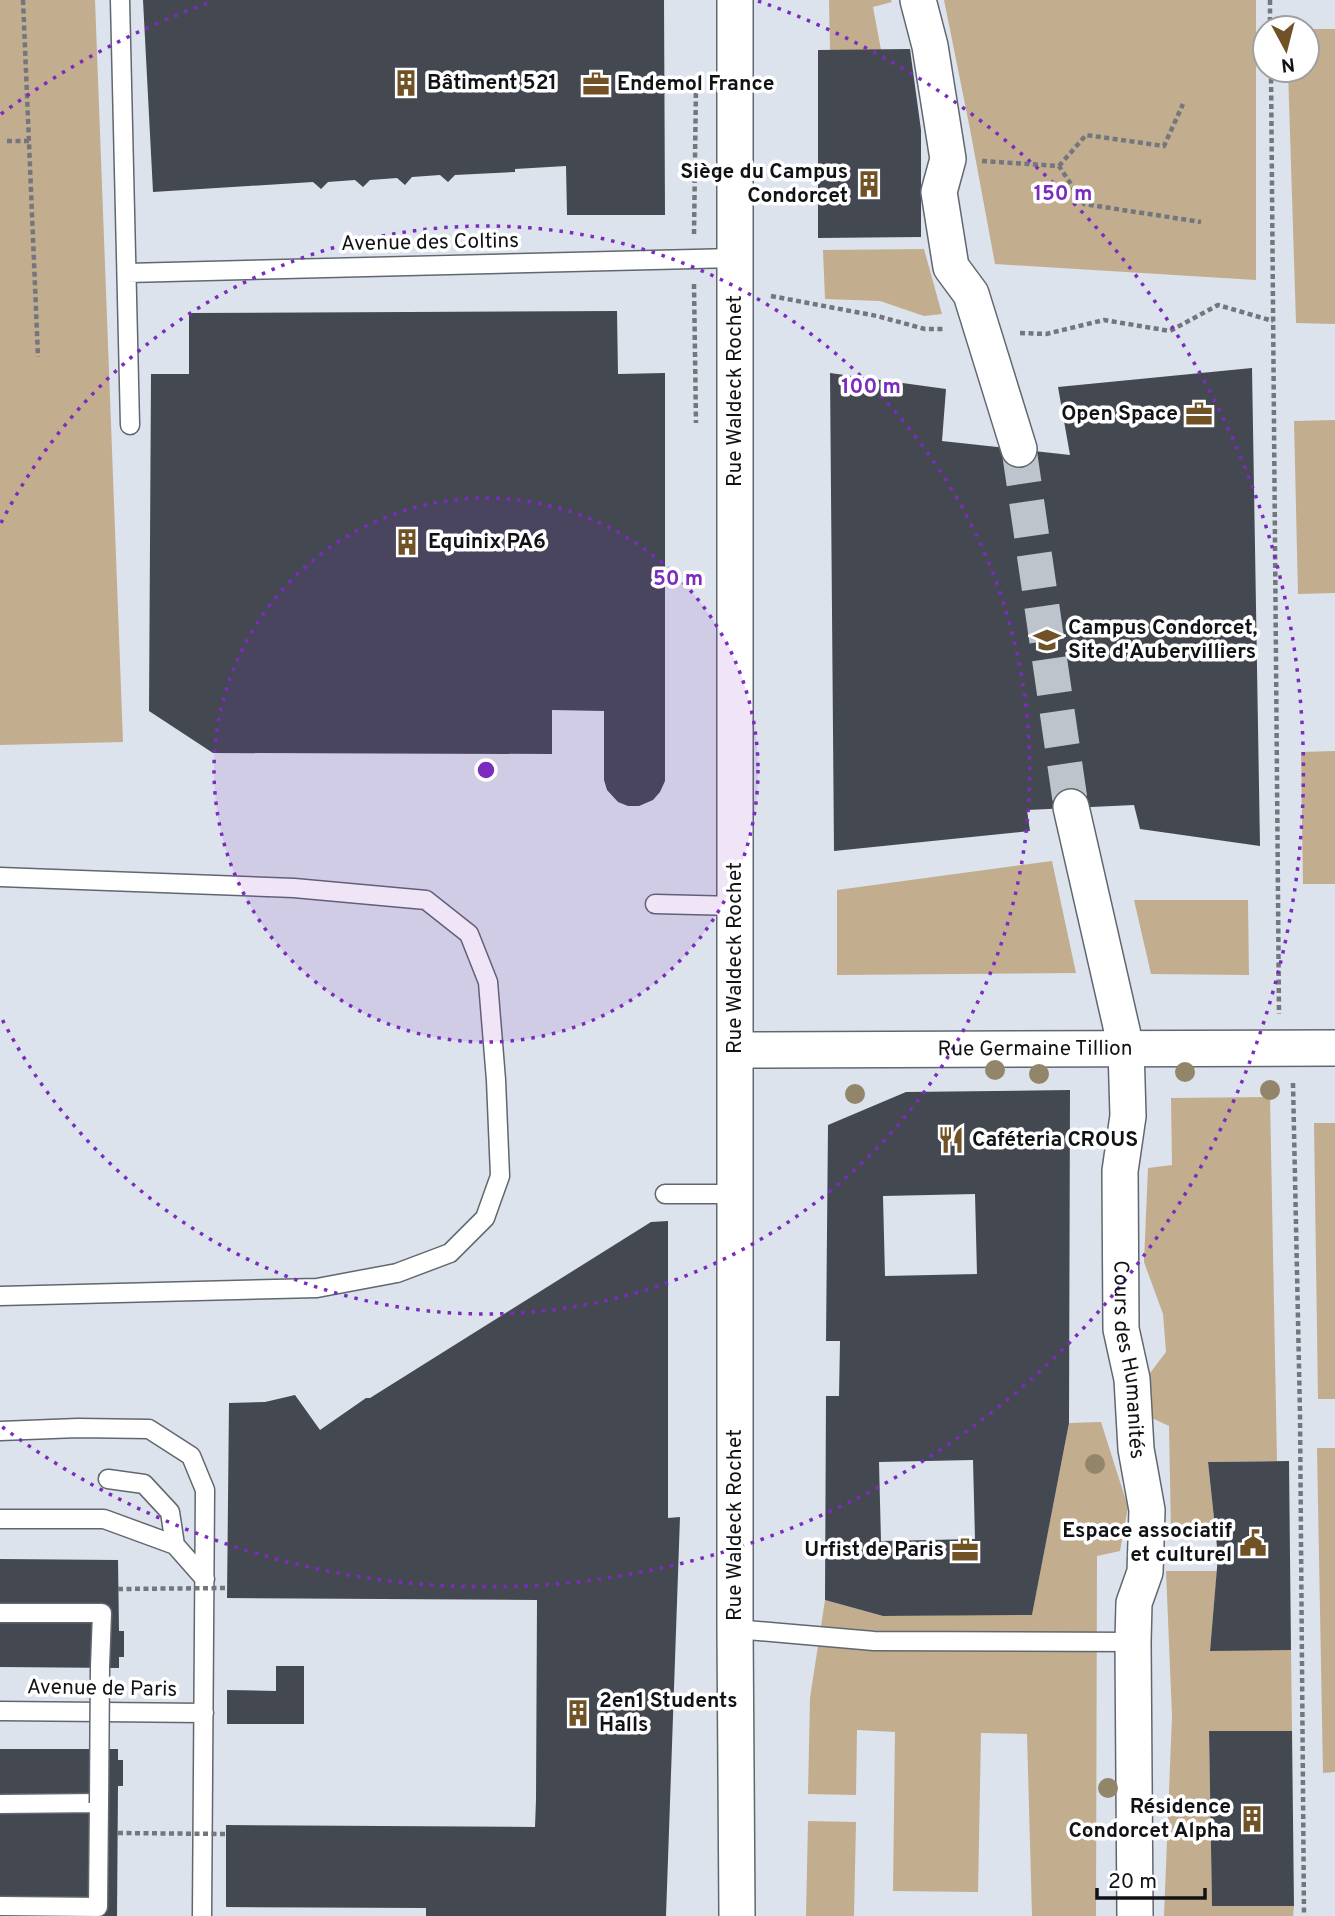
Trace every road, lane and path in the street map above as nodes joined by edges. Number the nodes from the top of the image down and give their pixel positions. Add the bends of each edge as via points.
1 (23, 0) edge
2 (120, 0) edge
3 (735, 0) edge
4 (918, 0) edge
5 (1271, 84) edge
6 (1183, 104) dead end
7 (7, 141) dead end
8 (30, 141) junction
9 (948, 159) junction
10 (1059, 166) junction
11 (1201, 222) dead end
12 (735, 258) junction
13 (127, 273) junction
14 (38, 357) dead end
15 (130, 425) dead end
16 (1019, 449) tunnel mouth
17 (1071, 807) tunnel mouth
18 (0, 877) edge
19 (654, 904) dead end
20 (736, 906) junction
21 (1279, 1046) junction
22 (1126, 1048) junction
23 (1335, 1048) edge
24 (736, 1051) junction
25 (665, 1194) dead end
26 (735, 1194) junction
27 (0, 1296) edge
28 (0, 1431) edge
29 (108, 1479) dead end
30 (0, 1519) edge
31 (176, 1545) junction
32 (205, 1579) junction
33 (228, 1588) dead end
34 (118, 1589) dead end
35 (0, 1614) edge
36 (735, 1629) junction
37 (1133, 1642) junction
38 (0, 1711) edge
39 (204, 1713) junction
40 (99, 1803) junction
41 (0, 1804) edge
42 (118, 1833) dead end
43 (226, 1834) dead end
44 (0, 1906) edge
45 (202, 1916) edge
46 (737, 1916) edge
47 (1135, 1916) edge
48 (1304, 1916) edge

1 - 8 path
2 - 13 lane
3 - 12 street, Rue Waldeck Rochet
4 - 9 street
5 - 21 path
6 - 10 path via 1164,146 1086,135
7 - 8 path
8 - 14 path
9 - 10 path
9 - 16 street via 939,192 951,267 971,294
10 - 11 path via 1084,204
12 - 13 lane, Avenue des Coltins
12 - 20 street, Rue Waldeck Rochet
13 - 15 lane
17 - 22 street, Cours des Humanités
18 - 27 lane via 294,888 426,900 468,934 488,982 500,1176 485,1218 450,1253 397,1273 317,1288
19 - 20 lane
20 - 24 street, Rue Waldeck Rochet
21 - 22 street, Rue Germaine Tillion
21 - 23 street, Rue Germaine Tillion
21 - 48 path via 1293,1079
22 - 24 street, Rue Germaine Tillion
22 - 37 street, Cours des Humanités via 1128,1116 1120,1171 1121,1329 1132,1379 1136,1449 1147,1510 1145,1572 1134,1603
24 - 26 street, Rue Waldeck Rochet
25 - 26 lane
26 - 36 street, Rue Waldeck Rochet
28 - 32 lane via 149,1429 191,1456 205,1490
29 - 31 lane via 144,1484 170,1513
30 - 31 lane via 104,1519
31 - 32 lane
32 - 39 lane
33 - 34 path, bridge
35 - 40 lane, bridge via 102,1613
36 - 37 lane via 874,1641
36 - 46 street, Rue Waldeck Rochet
37 - 47 street, Cours des Humanités
38 - 39 lane, Avenue de Paris
39 - 45 lane
40 - 41 lane
40 - 44 lane via 98,1907
42 - 43 path, bridge

